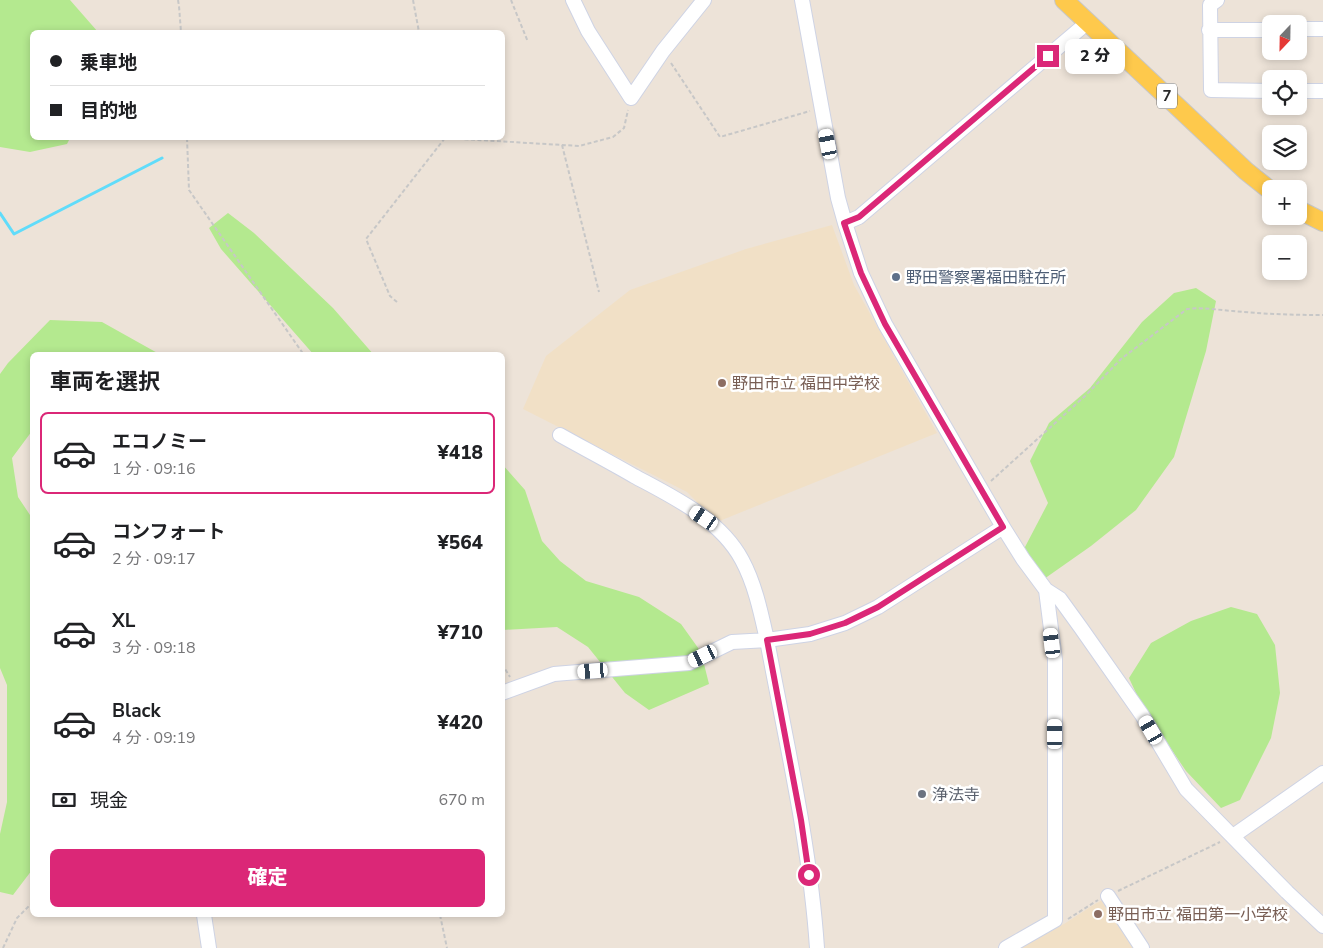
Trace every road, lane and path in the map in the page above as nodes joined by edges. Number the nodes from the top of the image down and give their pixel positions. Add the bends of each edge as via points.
1 (178, 0) edge
2 (414, 0) edge
3 (511, 0) edge
4 (573, 0) edge
5 (704, 0) edge
6 (802, 0) edge
7 (1064, 0) edge
8 (1216, 0) edge
9 (1088, 22) junction
10 (1323, 29) edge
11 (181, 30) edge
12 (419, 30) edge
13 (1209, 30) junction
14 (1262, 30) edge
15 (1308, 30) edge
16 (528, 42) dead end
17 (663, 51) junction
18 (1262, 91) edge
19 (1307, 91) edge
20 (1323, 91) edge
21 (631, 98) junction
22 (821, 107) junction
23 (187, 140) edge
24 (443, 140) edge
25 (478, 140) edge
26 (562, 145) junction
27 (1262, 184) edge
28 (1307, 214) edge
29 (1323, 222) edge
30 (844, 223) junction
31 (599, 292) dead end
32 (397, 302) dead end
33 (1323, 315) edge
34 (302, 352) edge
35 (560, 435) dead end
36 (982, 490) junction
37 (1003, 527) junction
38 (1046, 590) junction
39 (767, 640) junction
40 (505, 669) edge
41 (516, 688) junction
42 (505, 692) edge
43 (1323, 773) edge
44 (1233, 836) junction
45 (1108, 896) junction
46 (30, 905) edge
47 (204, 917) edge
48 (440, 917) edge
49 (1055, 920) junction
50 (1323, 926) edge
51 (3, 948) edge
52 (208, 948) edge
53 (447, 948) edge
54 (817, 948) edge
55 (1006, 948) edge
56 (1142, 948) edge

1 - 11 path
2 - 12 path
3 - 16 path
4 - 21 street via 588,31
5 - 17 street
6 - 22 street
7 - 9 main road, 7
8 - 13 street via 1210,5
9 - 27 main road, 7
9 - 30 street via 859,217
10 - 15 street
13 - 14 street
13 - 18 street via 1211,90
17 - 21 street
17 - 22 path via 720,138
19 - 20 street
21 - 26 path via 624,128 614,137 578,146
22 - 30 street
23 - 34 path via 189,190
24 - 32 path via 366,239 390,296
25 - 26 path
26 - 31 path
28 - 29 main road
30 - 36 street via 861,273 885,324
33 - 36 path via 1187,308 1122,359
35 - 39 street via 676,499 720,532 733,546 749,573
36 - 37 street
37 - 38 street
37 - 39 street via 878,607 845,623 810,634
38 - 44 street via 1060,599 1142,715 1186,790
38 - 49 street via 1055,660
39 - 41 street via 732,642 689,663 554,674
39 - 54 street via 801,820
40 - 41 path
41 - 42 street
43 - 44 street
44 - 45 path
44 - 50 street
45 - 49 path via 1061,922
45 - 56 street
46 - 51 path via 17,918
47 - 52 street
48 - 53 path
49 - 55 street

